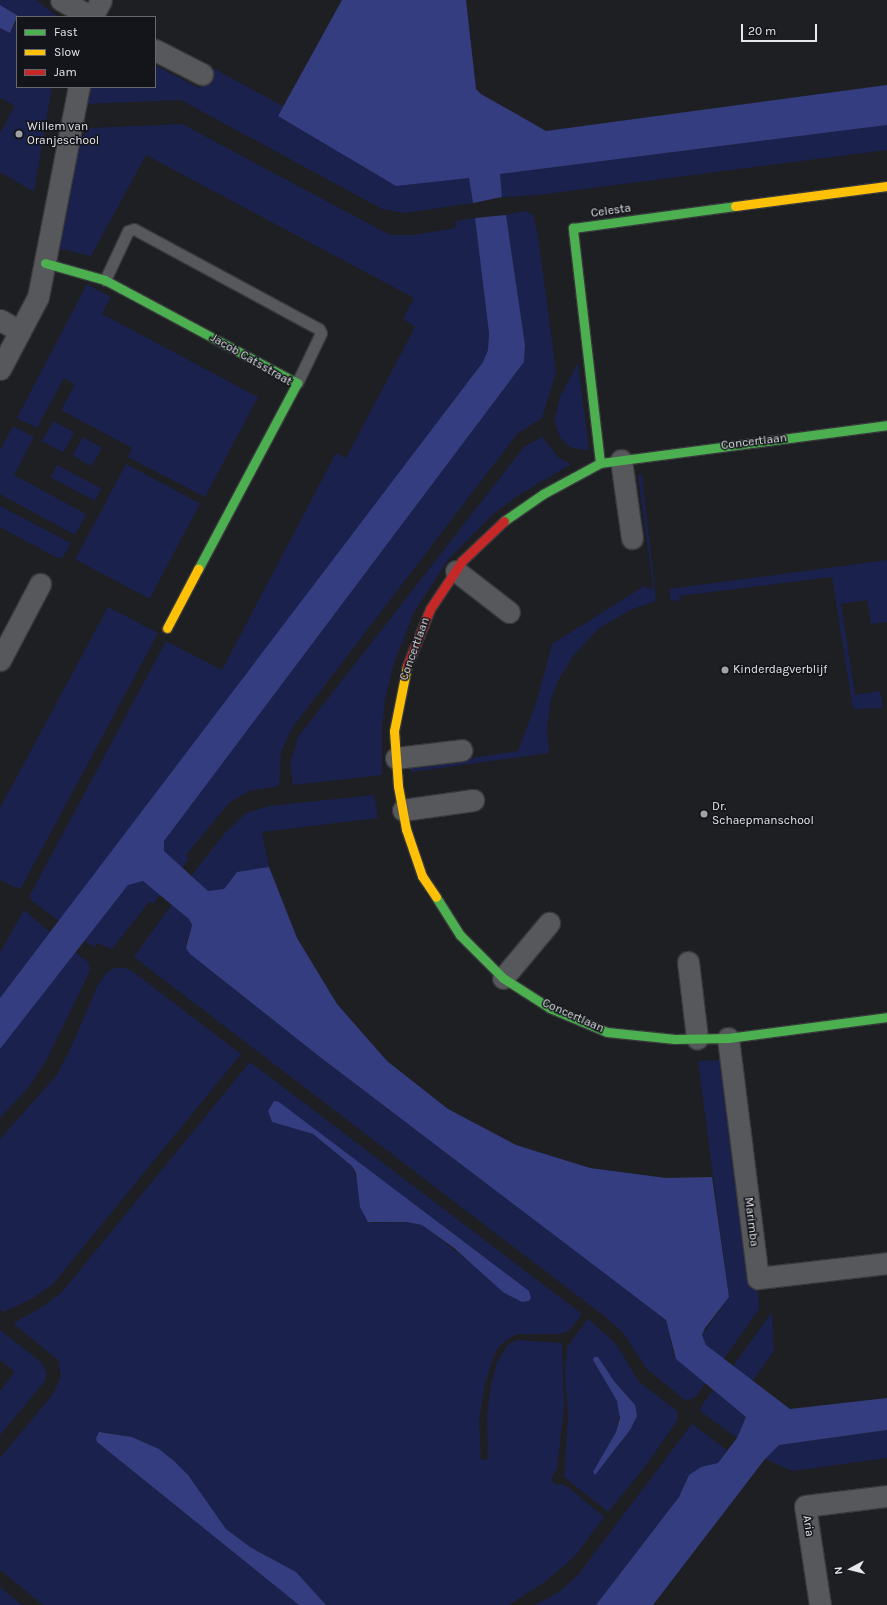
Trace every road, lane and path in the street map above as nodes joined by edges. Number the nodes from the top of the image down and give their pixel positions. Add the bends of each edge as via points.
1 (61, 0) edge
2 (100, 0) edge
3 (90, 16) edge
4 (92, 16) edge
5 (156, 51) edge
6 (202, 74) dead end
7 (79, 88) edge
8 (887, 186) edge
9 (45, 263) junction
10 (105, 280) junction
11 (0, 320) edge
12 (20, 331) junction
13 (0, 369) edge
14 (297, 383) junction
15 (887, 426) edge
16 (621, 460) junction
17 (600, 463) junction
18 (632, 538) dead end
19 (456, 570) junction
20 (40, 584) dead end
21 (509, 612) dead end
22 (167, 628) dead end
23 (6, 633) edge
24 (0, 660) edge
25 (462, 750) dead end
26 (396, 758) junction
27 (473, 800) dead end
28 (403, 810) junction
29 (549, 923) dead end
30 (688, 962) dead end
31 (503, 978) junction
32 (887, 1017) edge
33 (697, 1038) junction
34 (728, 1038) junction
35 (887, 1263) edge
36 (887, 1496) edge
37 (820, 1605) edge

1 - 3 street
2 - 4 street
5 - 6 street
7 - 9 street
8 - 17 street, Celesta via 573,228
9 - 10 street, Jacob Catsstraat
9 - 12 street via 38,297
10 - 14 street, Jacob Catsstraat
10 - 14 lane via 128,231 134,229 319,329 320,333
11 - 12 street
12 - 13 street
14 - 22 street, Jacob Catsstraat
15 - 16 street, Concertlaan
16 - 17 street, Concertlaan
16 - 18 street
17 - 19 street, Concertlaan via 543,494 498,526
19 - 21 street
19 - 26 street, Concertlaan via 430,609 405,670 394,731
20 - 23 street
23 - 24 street
25 - 26 street
26 - 28 street, Concertlaan
27 - 28 street
28 - 31 street, Concertlaan via 422,876 460,936
29 - 31 street
30 - 33 street
31 - 33 street, Concertlaan via 550,1008 607,1032 675,1039
32 - 34 street, Concertlaan
33 - 34 street, Concertlaan
34 - 35 street, Marimba via 758,1278
36 - 37 street, Aria via 805,1506

